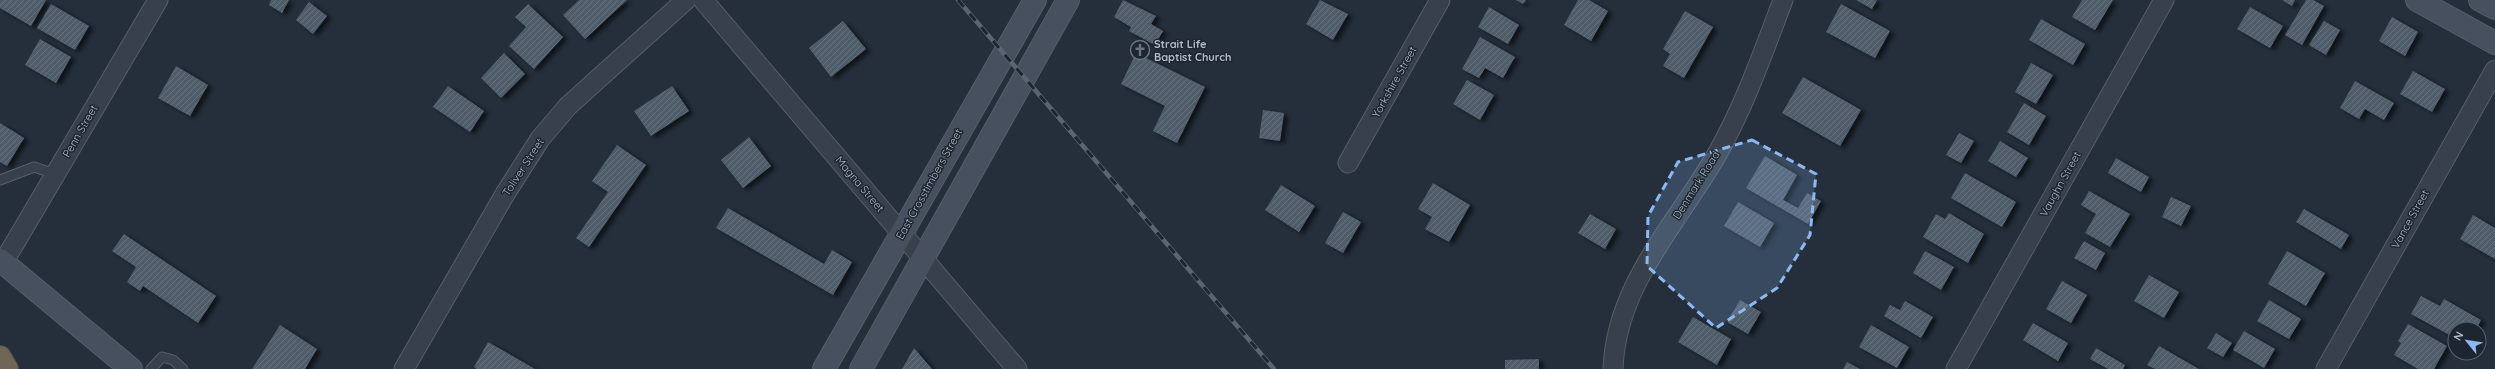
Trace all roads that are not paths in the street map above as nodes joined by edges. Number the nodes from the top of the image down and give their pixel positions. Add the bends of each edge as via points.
1 (686, 0) edge
2 (703, 0) edge
3 (1035, 0) edge
4 (1068, 0) edge
5 (1440, 0) edge
6 (1783, 0) edge
7 (2164, 0) edge
8 (2417, 0) edge
9 (2480, 0) edge
10 (155, 1) edge
11 (2495, 8) edge
12 (2495, 44) edge
13 (2495, 70) edge
14 (1348, 163) dead end
15 (55, 174) junction
16 (0, 180) edge
17 (902, 234) junction
18 (924, 258) junction
19 (2, 262) edge
20 (0, 357) edge
21 (7, 369) edge
22 (130, 369) edge
23 (151, 369) edge
24 (183, 369) edge
25 (404, 369) edge
26 (824, 369) edge
27 (861, 369) edge
28 (1017, 369) edge
29 (1613, 369) edge
30 (1956, 369) edge
31 (2326, 369) edge

1 - 25 street, Toliver Street via 568,106 540,139 505,194
2 - 17 street, Magna Street
3 - 17 main road, East Crosstimbers Street via 951,143
4 - 18 main road
5 - 14 street, Yorkshire Street
6 - 29 street, Denmark Road via 1756,74 1717,154 1643,268 1632,291 1620,323
7 - 30 street, Vaughn Street
8 - 12 main road
9 - 11 main road
10 - 15 street, Penn Street
13 - 31 street, Vance Street
15 - 16 lane via 34,168
15 - 19 street, Penn Street
17 - 18 street, Magna Street
17 - 26 main road, East Crosstimbers Street
18 - 27 main road
18 - 28 street, Magna Street
19 - 22 main road
20 - 21 highway
23 - 24 lane via 162,357 173,360

